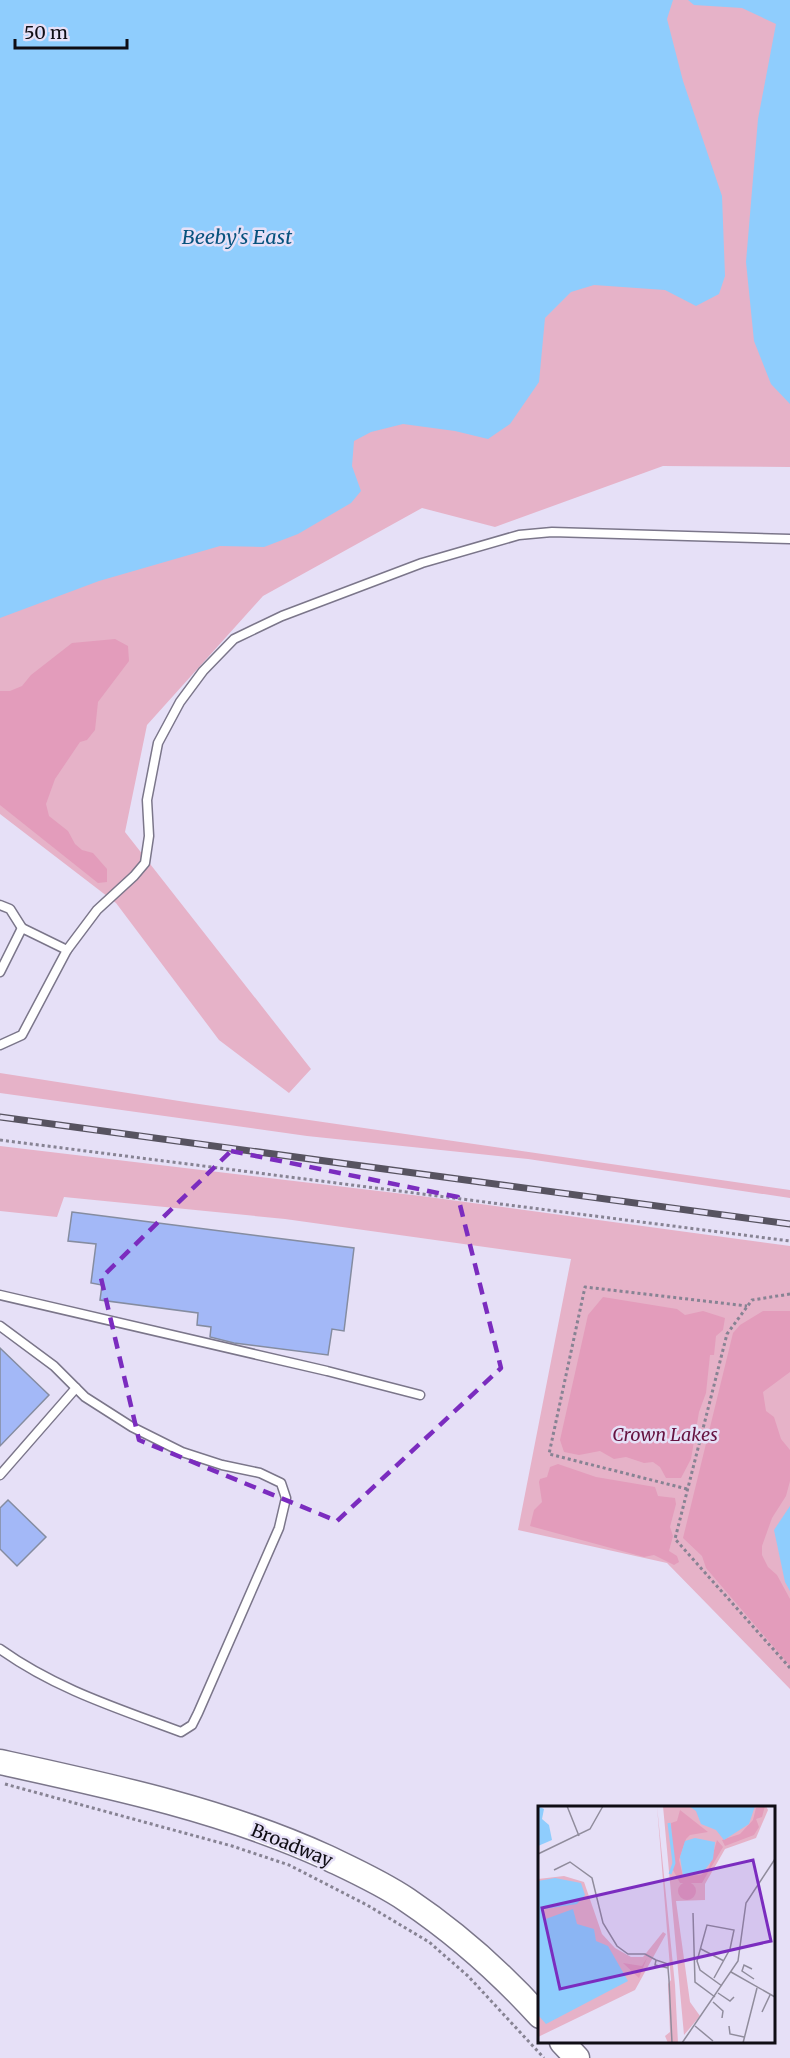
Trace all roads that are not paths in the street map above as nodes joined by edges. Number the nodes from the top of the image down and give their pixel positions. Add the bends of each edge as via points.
1 (790, 539) edge
2 (0, 905) edge
3 (22, 928) junction
4 (68, 950) junction
5 (0, 972) edge
6 (0, 1045) edge
7 (0, 1295) edge
8 (0, 1326) edge
9 (76, 1389) junction
10 (420, 1395) dead end
11 (0, 1474) edge
12 (0, 1649) edge
13 (0, 1762) edge
14 (538, 2014) edge
15 (563, 2043) edge
16 (577, 2058) edge

1 - 4 lane via 564,532 519,535 422,563 282,616 234,639 180,702 158,743 147,800 149,836 145,863 97,910
2 - 3 lane via 10,909
3 - 4 lane
3 - 5 lane
4 - 6 lane via 22,1035
7 - 10 lane
8 - 9 lane via 54,1366
9 - 11 lane
9 - 12 lane via 132,1427 182,1452 260,1473 281,1483 286,1498 279,1528 198,1713 192,1725 181,1732 79,1695
13 - 14 main road, Broadway via 212,1814 290,1841 350,1868 405,1898 463,1942
15 - 16 main road

